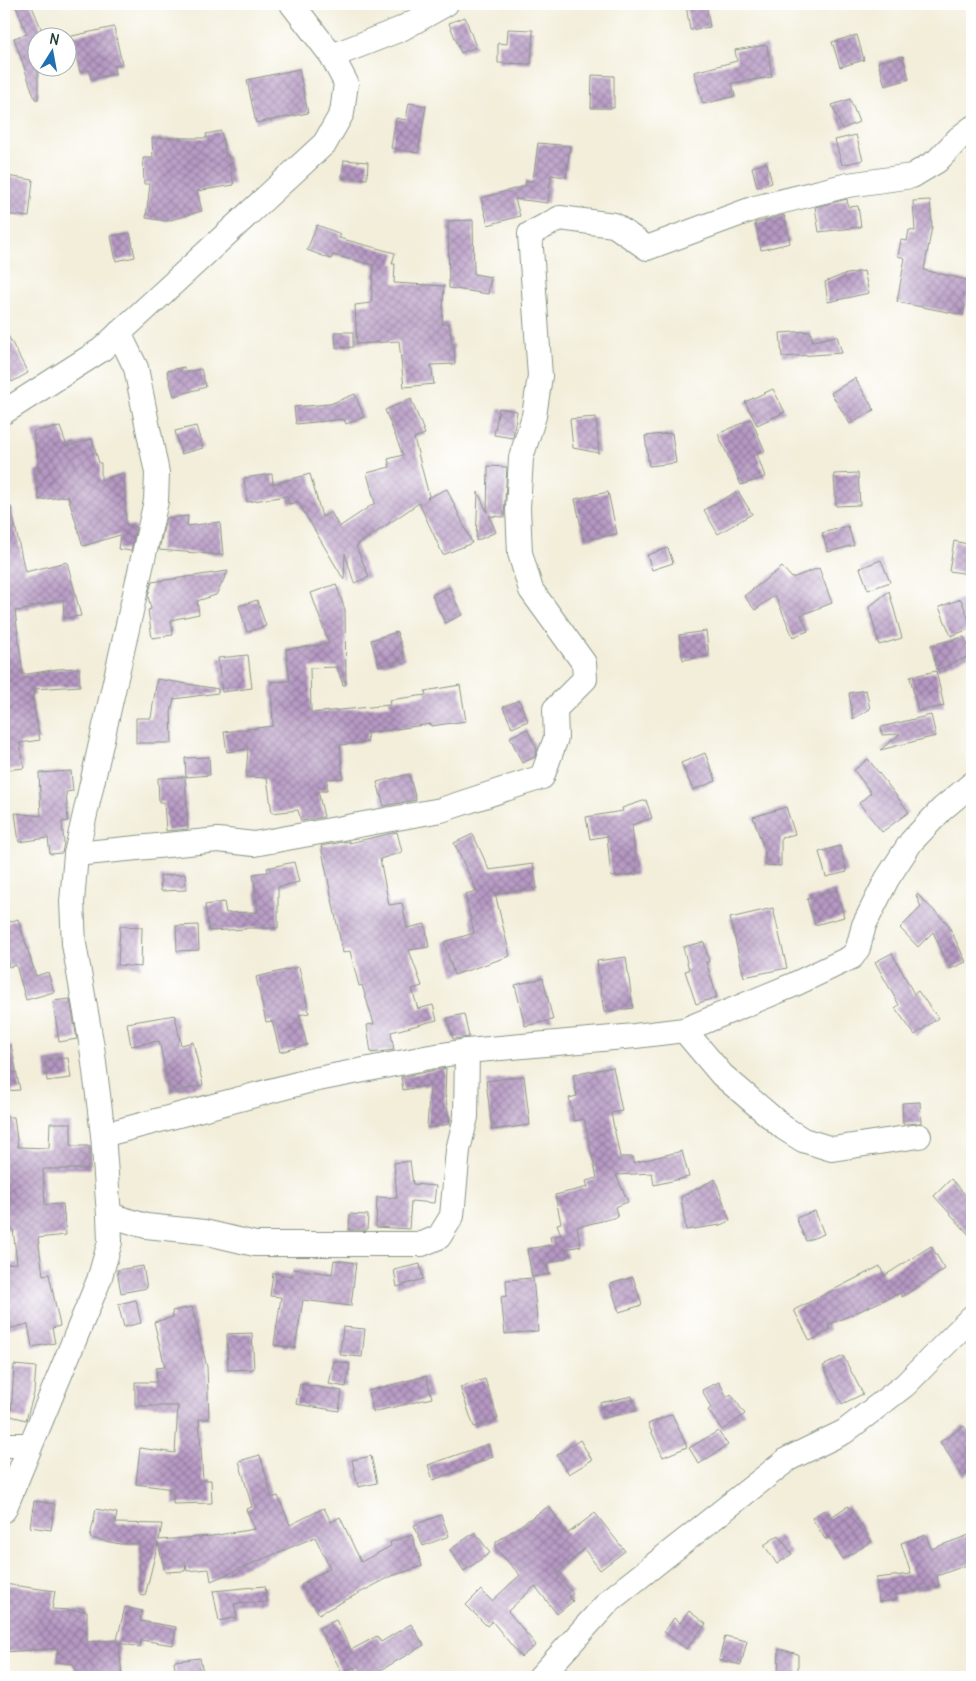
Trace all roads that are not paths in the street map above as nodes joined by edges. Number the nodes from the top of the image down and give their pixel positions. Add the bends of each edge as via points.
1 (292, 4) edge
2 (446, 4) edge
3 (332, 56) junction
4 (972, 128) edge
5 (118, 333) junction
6 (4, 412) edge
7 (972, 784) edge
8 (76, 854) junction
9 (684, 1030) junction
10 (467, 1050) junction
11 (103, 1135) junction
12 (919, 1136) dead end
13 (109, 1215) junction
14 (972, 1317) edge
15 (4, 1445) edge
16 (30, 1445) junction
17 (4, 1510) edge
18 (540, 1677) edge

1 - 3 street
2 - 3 street via 401,29
3 - 5 street via 346,83 342,113 325,143
4 - 8 street via 937,161 912,176 848,185 755,208 647,248 614,225 560,218 530,234 540,376 534,416 521,458 520,553 531,590 584,663 585,679 555,709 556,738 542,777 441,810 254,844 218,840
5 - 6 street via 101,350
5 - 8 street via 136,368 157,473 156,501
7 - 9 street via 910,842 886,879 852,957
8 - 11 street via 72,902 74,944
9 - 10 street
9 - 12 street via 722,1075 784,1128 803,1140 832,1149
10 - 11 street via 308,1081
10 - 13 street via 466,1117 458,1150 452,1216 439,1237 422,1244 256,1244 204,1232 146,1226
11 - 13 street
13 - 16 street via 110,1242 99,1280
14 - 18 street via 905,1385 844,1432 788,1459 610,1600
15 - 16 street
16 - 17 street

